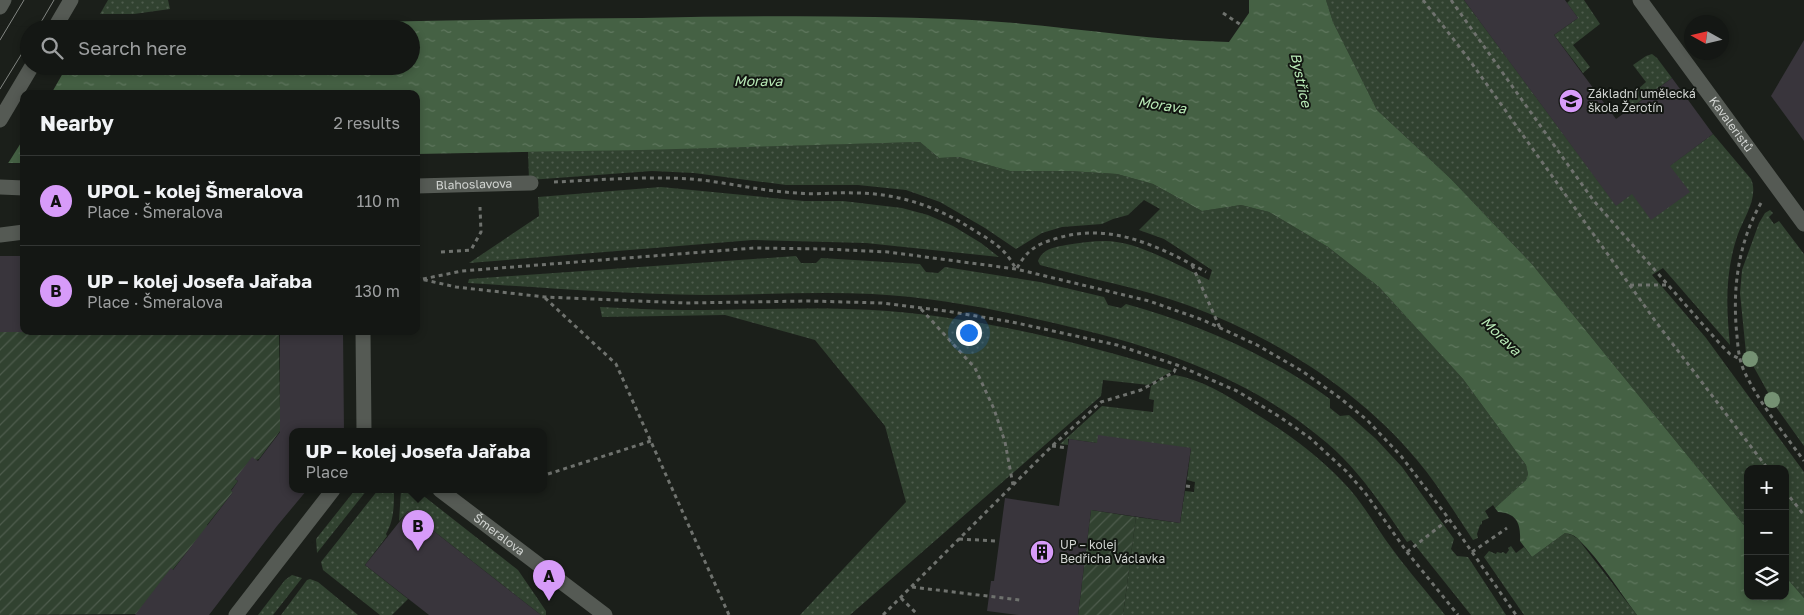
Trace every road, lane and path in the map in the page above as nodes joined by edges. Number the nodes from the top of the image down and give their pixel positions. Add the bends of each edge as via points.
1 (4, 0) edge
2 (1423, 0) edge
3 (1451, 0) edge
4 (1640, 0) edge
5 (69, 4) edge
6 (0, 6) edge
7 (1223, 13) dead end
8 (59, 20) edge
9 (1241, 25) dead end
10 (27, 75) edge
11 (0, 120) edge
12 (1773, 182) junction
13 (531, 183) joint
14 (479, 184) junction
15 (420, 186) edge
16 (0, 187) edge
17 (20, 188) edge
18 (1804, 224) edge
19 (20, 232) edge
20 (0, 235) edge
21 (441, 252) dead end
22 (1191, 264) junction
23 (1016, 269) junction
24 (1206, 272) dead end
25 (420, 279) edge
26 (423, 279) junction
27 (1630, 285) junction
28 (1668, 285) junction
29 (545, 297) junction
30 (921, 308) junction
31 (1220, 328) junction
32 (363, 335) edge
33 (1740, 359) junction
34 (1177, 365) junction
35 (364, 428) edge
36 (651, 441) junction
37 (1052, 446) junction
38 (1067, 448) dead end
39 (1804, 461) edge
40 (1765, 465) edge
41 (548, 474) dead end
42 (1013, 485) junction
43 (1186, 486) dead end
44 (1194, 487) dead end
45 (331, 493) edge
46 (444, 493) edge
47 (1789, 496) edge
48 (1804, 515) edge
49 (1449, 519) junction
50 (1506, 528) dead end
51 (958, 539) junction
52 (998, 541) dead end
53 (1407, 552) junction
54 (1472, 552) junction
55 (912, 587) junction
56 (901, 598) junction
57 (1020, 600) dead end
58 (236, 615) edge
59 (604, 615) edge
60 (729, 615) edge
61 (883, 615) edge
62 (918, 615) edge
63 (1458, 615) edge
64 (1516, 615) edge

1 - 6 street
2 - 27 path
3 - 28 path via 1593,200
4 - 12 street, Kavaleristů
5 - 8 street
7 - 9 path
10 - 11 street
12 - 18 street, Kavaleristů
12 - 33 path via 1750,227 1739,263 1735,318
13 - 14 street, Blahoslavova
13 - 23 path via 691,179 798,193 892,195 951,216 991,240 1008,254
14 - 15 street, Blahoslavova
14 - 21 path via 481,232 471,250
16 - 17 street
19 - 20 street
22 - 23 path via 1127,236 1082,233 1032,248
22 - 24 path
22 - 31 path
23 - 26 path via 888,252 754,248 462,271
23 - 31 path via 1149,301
25 - 26 path
26 - 29 path via 456,288
27 - 28 path
27 - 40 path
28 - 33 path via 1721,345
29 - 30 path via 686,302 809,300
29 - 36 path via 616,364
30 - 34 path via 1012,322 1108,343
30 - 42 path via 975,368 994,409
31 - 49 path via 1257,345 1302,372 1367,420 1401,456
32 - 35 street
33 - 39 path via 1752,387
34 - 37 path via 1174,372 1141,390 1101,402
34 - 53 path via 1237,391 1310,438 1366,494
36 - 41 path
36 - 60 path
37 - 38 path
37 - 42 path
42 - 51 path
43 - 44 path
45 - 58 street
46 - 59 street, Šmeralova
47 - 48 path
49 - 53 path
49 - 54 path
50 - 54 path
51 - 52 path
51 - 55 path
53 - 63 path
54 - 64 path
55 - 56 path
55 - 57 path
56 - 61 path
56 - 62 path

